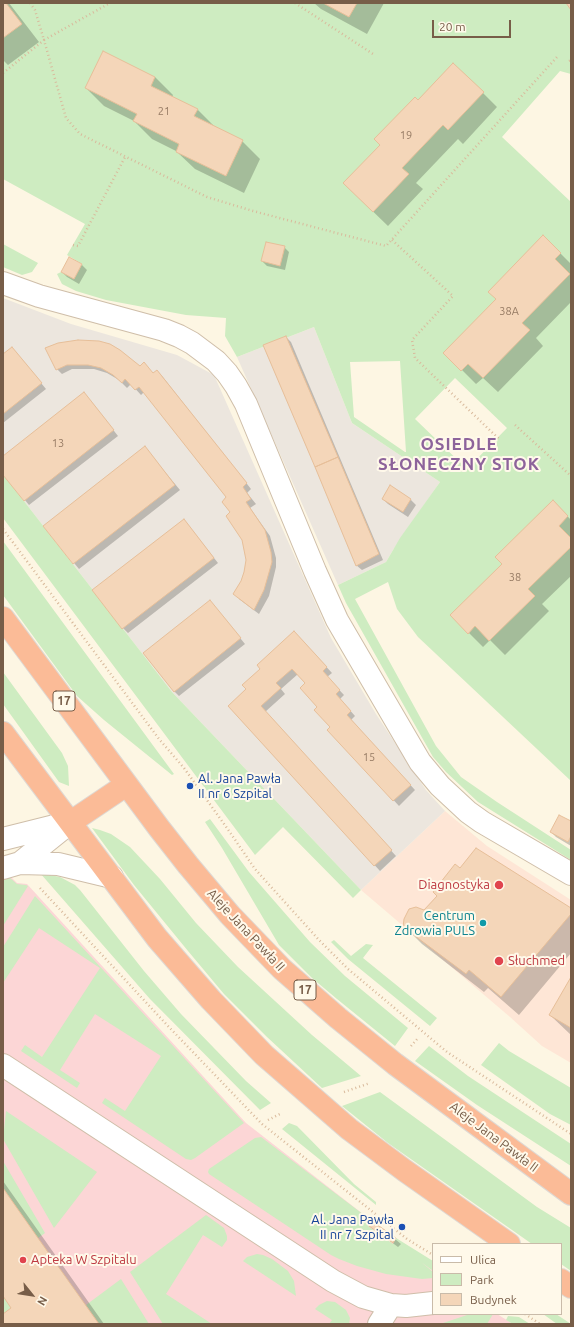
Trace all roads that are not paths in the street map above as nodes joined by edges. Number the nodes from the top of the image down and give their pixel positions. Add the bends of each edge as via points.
1 (3, 283) edge
2 (3, 618) edge
3 (3, 732) edge
4 (126, 784) junction
5 (71, 822) junction
6 (3, 839) edge
7 (11, 865) edge
8 (571, 874) edge
9 (112, 877) junction
10 (3, 1065) edge
11 (571, 1194) edge
12 (508, 1243) edge
13 (562, 1281) edge
14 (571, 1287) edge
15 (432, 1303) edge
16 (391, 1305) junction
17 (379, 1324) edge

1 - 8 lane via 39,296 164,330 192,343 216,361 227,373 246,404 338,620 420,762 440,786 468,812
2 - 4 highway, Aleje Jana Pawła II / 17
3 - 5 highway
4 - 5 highway
4 - 11 highway, Aleje Jana Pawła II / 17 via 210,892 282,969 395,1064
5 - 6 lane
5 - 7 lane
5 - 9 highway
7 - 9 lane via 58,864
9 - 12 highway via 135,909 211,1000 264,1055 349,1129
10 - 16 lane via 333,1282 363,1297
13 - 14 highway
15 - 16 lane
16 - 17 lane

